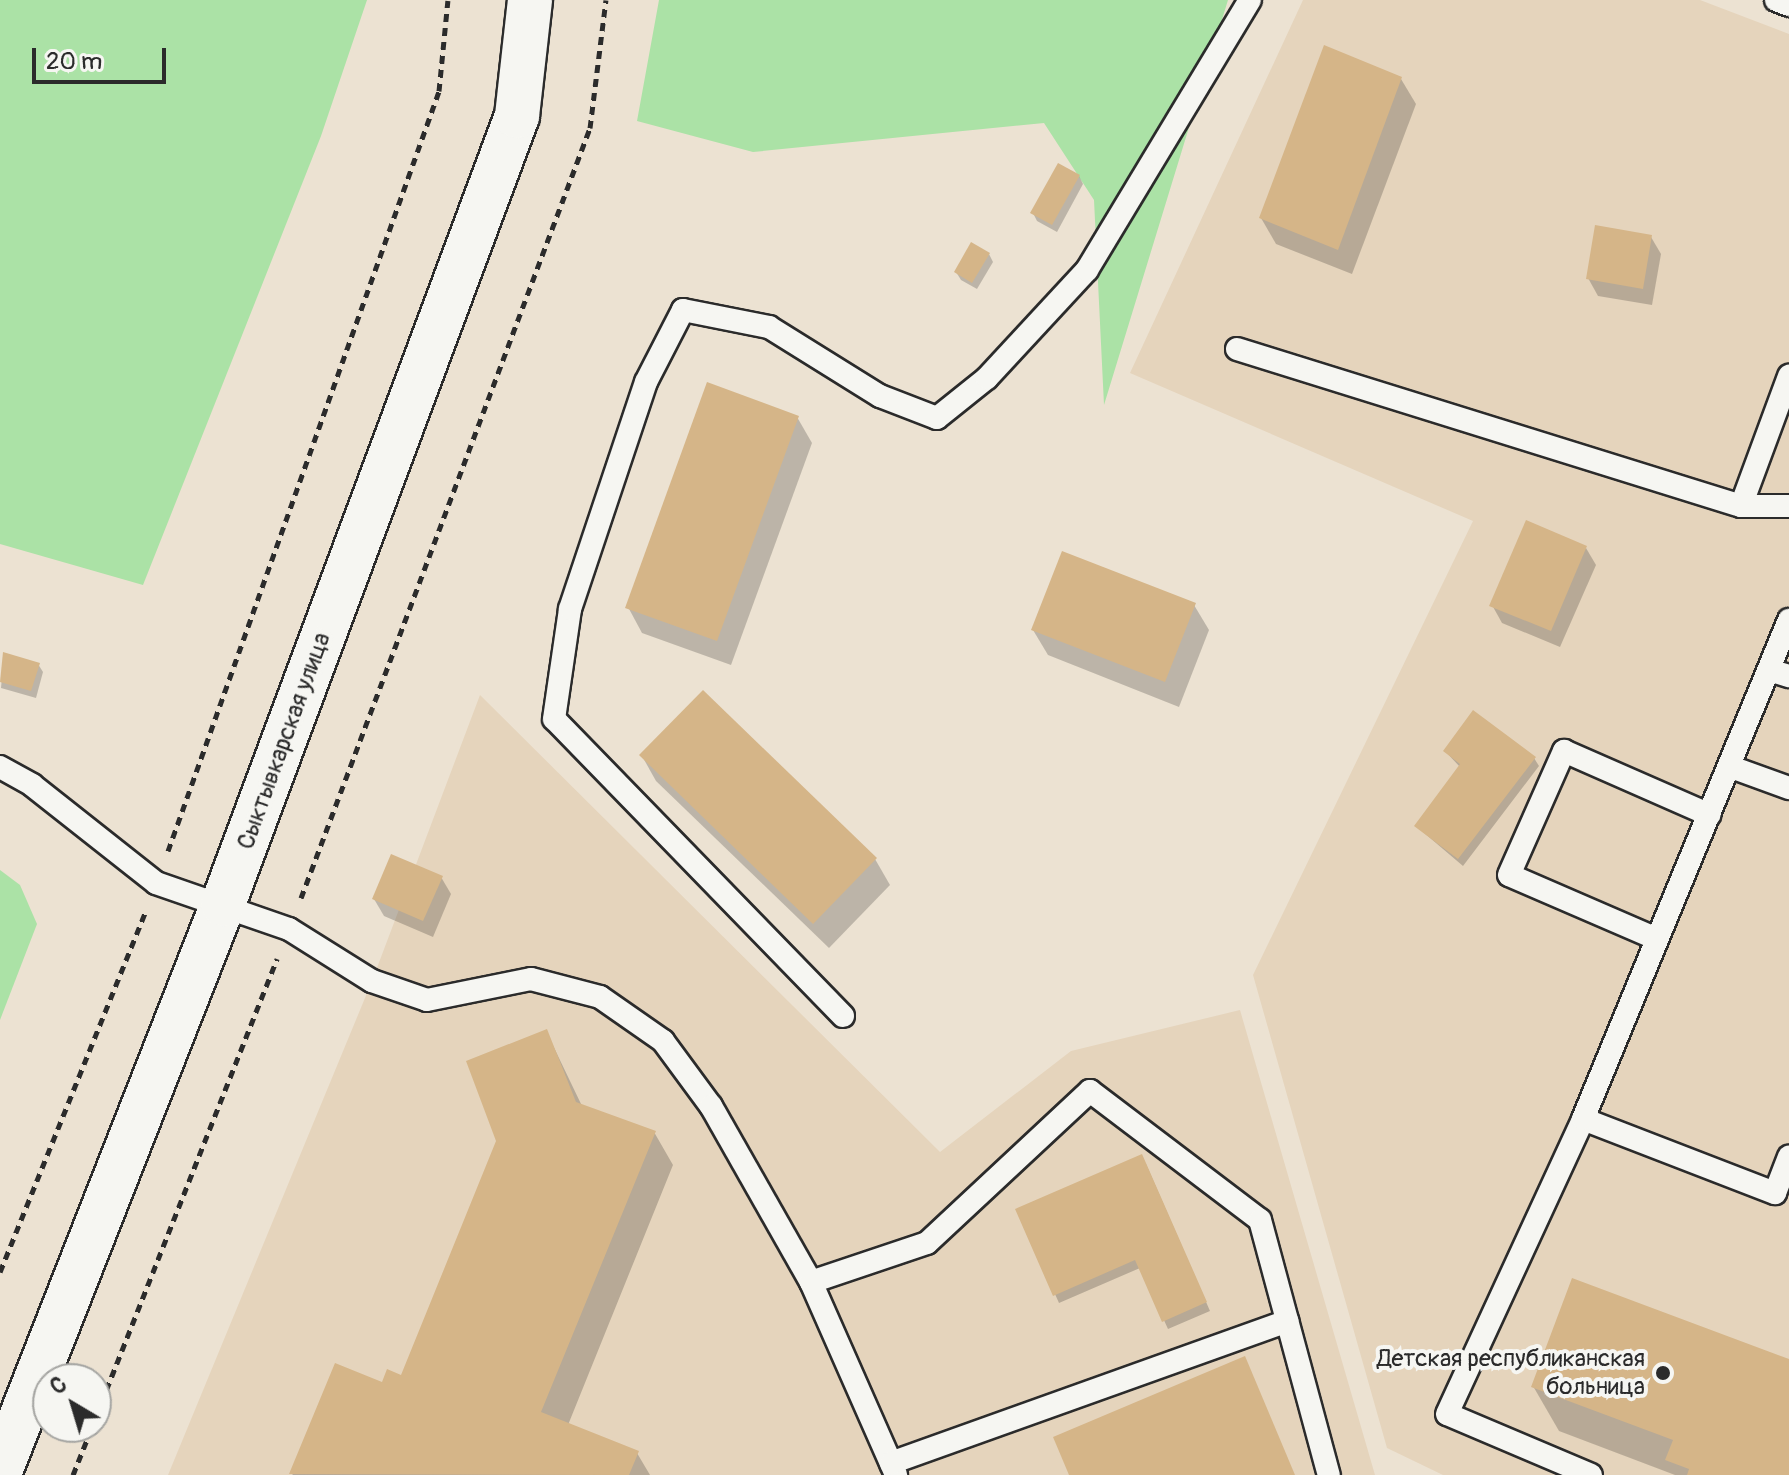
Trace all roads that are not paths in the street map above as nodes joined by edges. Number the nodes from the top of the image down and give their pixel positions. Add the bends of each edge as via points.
1 (530, 0) edge
2 (1250, 0) edge
3 (1776, 0) edge
4 (1789, 5) edge
5 (1237, 349) dead end
6 (1789, 376) edge
7 (1741, 506) junction
8 (1789, 506) edge
9 (1789, 620) edge
10 (1779, 673) edge
11 (0, 767) edge
12 (1731, 767) junction
13 (1789, 788) edge
14 (1710, 815) junction
15 (223, 904) junction
16 (1657, 939) junction
17 (843, 1016) dead end
18 (1583, 1119) junction
19 (1789, 1157) edge
20 (811, 1282) junction
21 (1287, 1321) junction
22 (893, 1469) edge
23 (0, 1471) edge
24 (1329, 1475) edge
25 (1591, 1475) edge

1 - 15 main road, Сыктывкарская улица via 517,116
2 - 17 lane via 1087,270 987,378 937,418 880,396 769,327 683,310 646,382 570,609 554,719
3 - 4 lane
5 - 7 lane
6 - 7 lane
7 - 8 lane
9 - 10 lane
10 - 12 lane
11 - 15 lane via 32,785 156,883
12 - 13 lane
12 - 14 lane
14 - 16 lane
14 - 16 lane via 1564,751 1509,875
15 - 20 lane via 289,929 372,981 427,1000 531,979 600,997 663,1041 711,1106
15 - 23 main road, Сыктывкарская улица
16 - 18 lane
18 - 19 lane via 1775,1193
18 - 25 lane via 1447,1414
20 - 21 lane via 927,1243 1090,1091 1260,1220
20 - 22 lane
21 - 22 lane
21 - 24 lane

